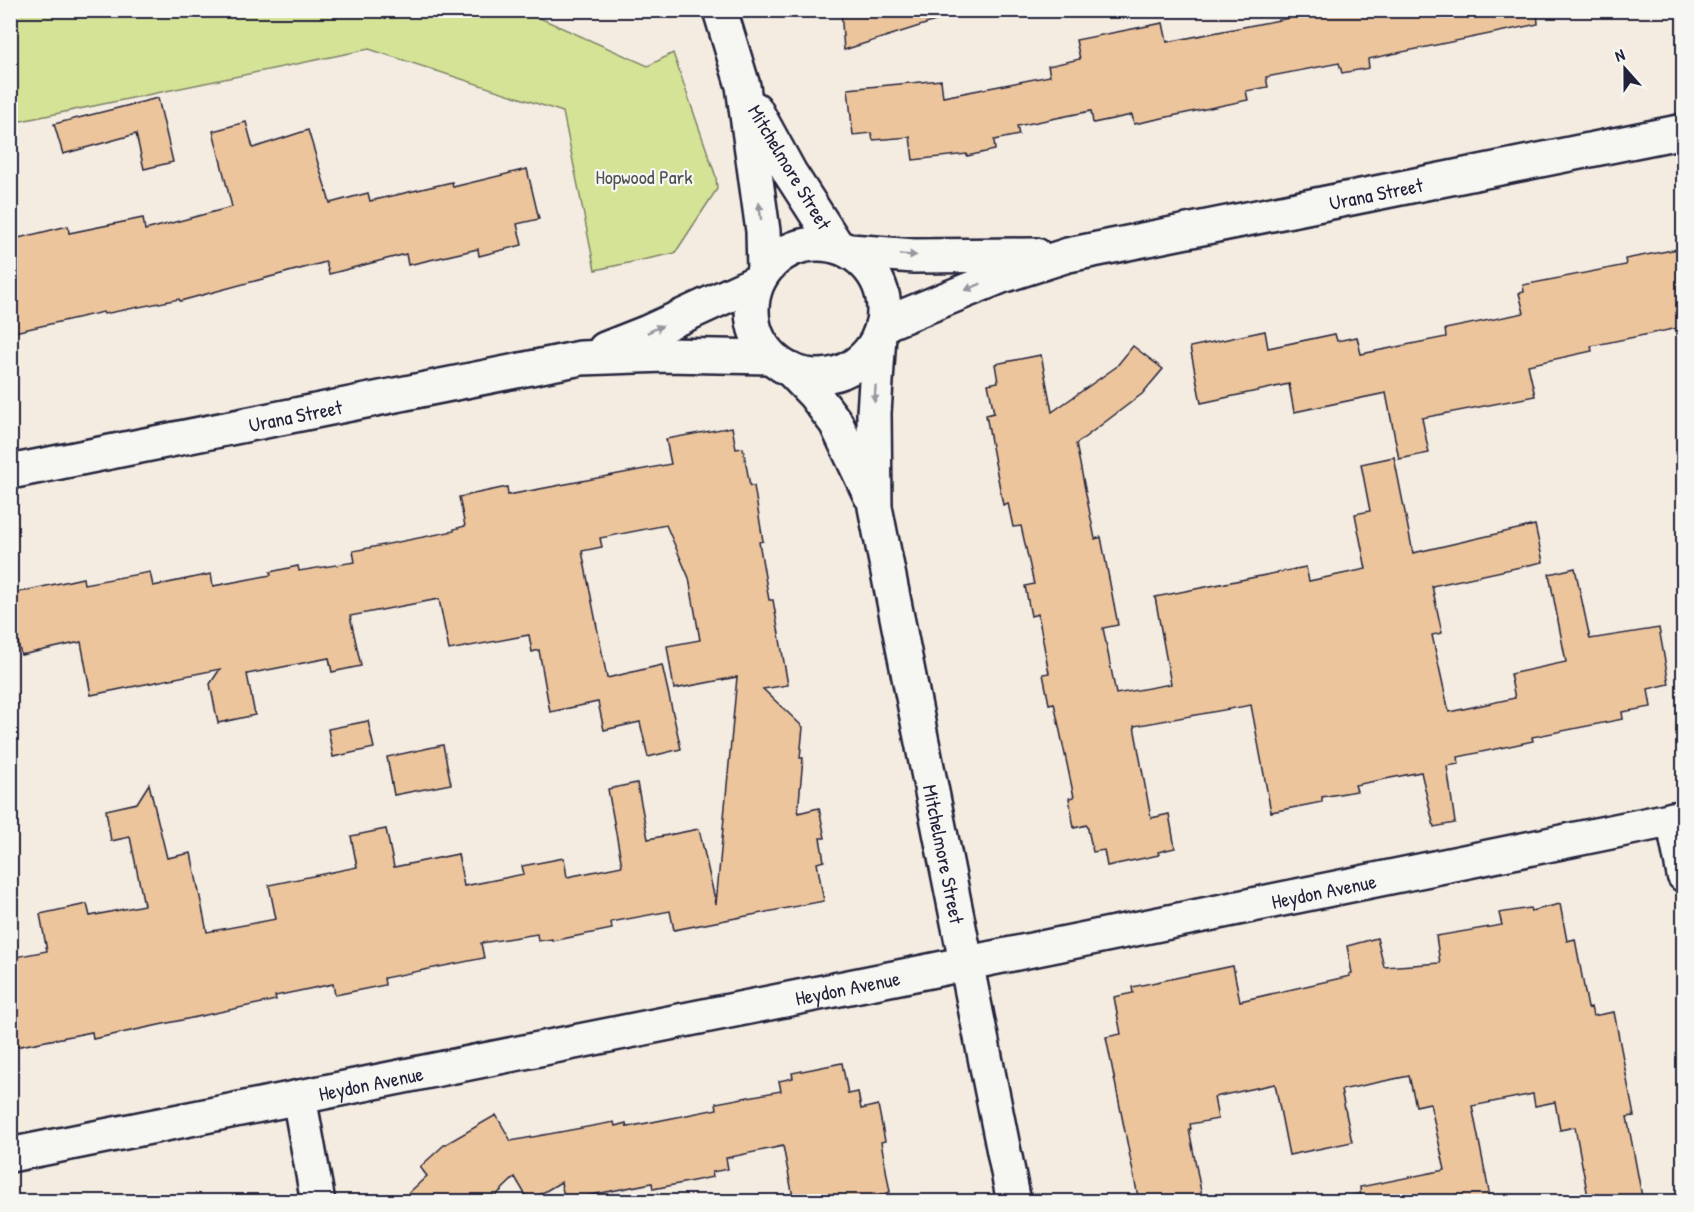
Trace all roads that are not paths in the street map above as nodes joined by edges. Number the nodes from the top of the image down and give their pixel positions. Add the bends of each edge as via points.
1 (720, 10) edge
2 (743, 86) junction
3 (1683, 131) edge
4 (843, 248) junction
5 (1068, 255) junction
6 (760, 276) junction
7 (881, 330) junction
8 (581, 358) junction
9 (781, 364) junction
10 (10, 472) edge
11 (875, 507) junction
12 (1678, 818) edge
13 (1683, 875) edge
14 (966, 963) junction
15 (299, 1097) junction
16 (10, 1155) edge
17 (318, 1202) edge
18 (1014, 1202) edge

1 - 2 street, Mitchelmore Street
2 - 4 street, Mitchelmore Street via 772,143
6 -> 2 street, Mitchelmore Street via 763,231
3 - 5 street, Urana Street
4 -> 5 street, Urana Street via 914,256
4 - 6 street via 810,244 792,249 777,257
4 - 7 street via 865,262 876,278 884,308
5 -> 7 street, Urana Street via 1002,276
8 -> 6 street, Urana Street via 648,332
6 - 9 street via 750,305 752,324 758,339
7 - 9 street via 868,353 841,372 806,375
7 -> 11 street, Mitchelmore Street via 874,419
8 - 9 street, Urana Street via 665,355
8 - 10 street, Urana Street
9 - 11 street, Mitchelmore Street via 814,394 836,423
11 - 14 street, Mitchelmore Street
12 - 13 street
12 - 14 street, Heydon Avenue
14 - 15 street, Heydon Avenue
14 - 18 street, Mitchelmore Street
15 - 16 street, Heydon Avenue
15 - 17 street

